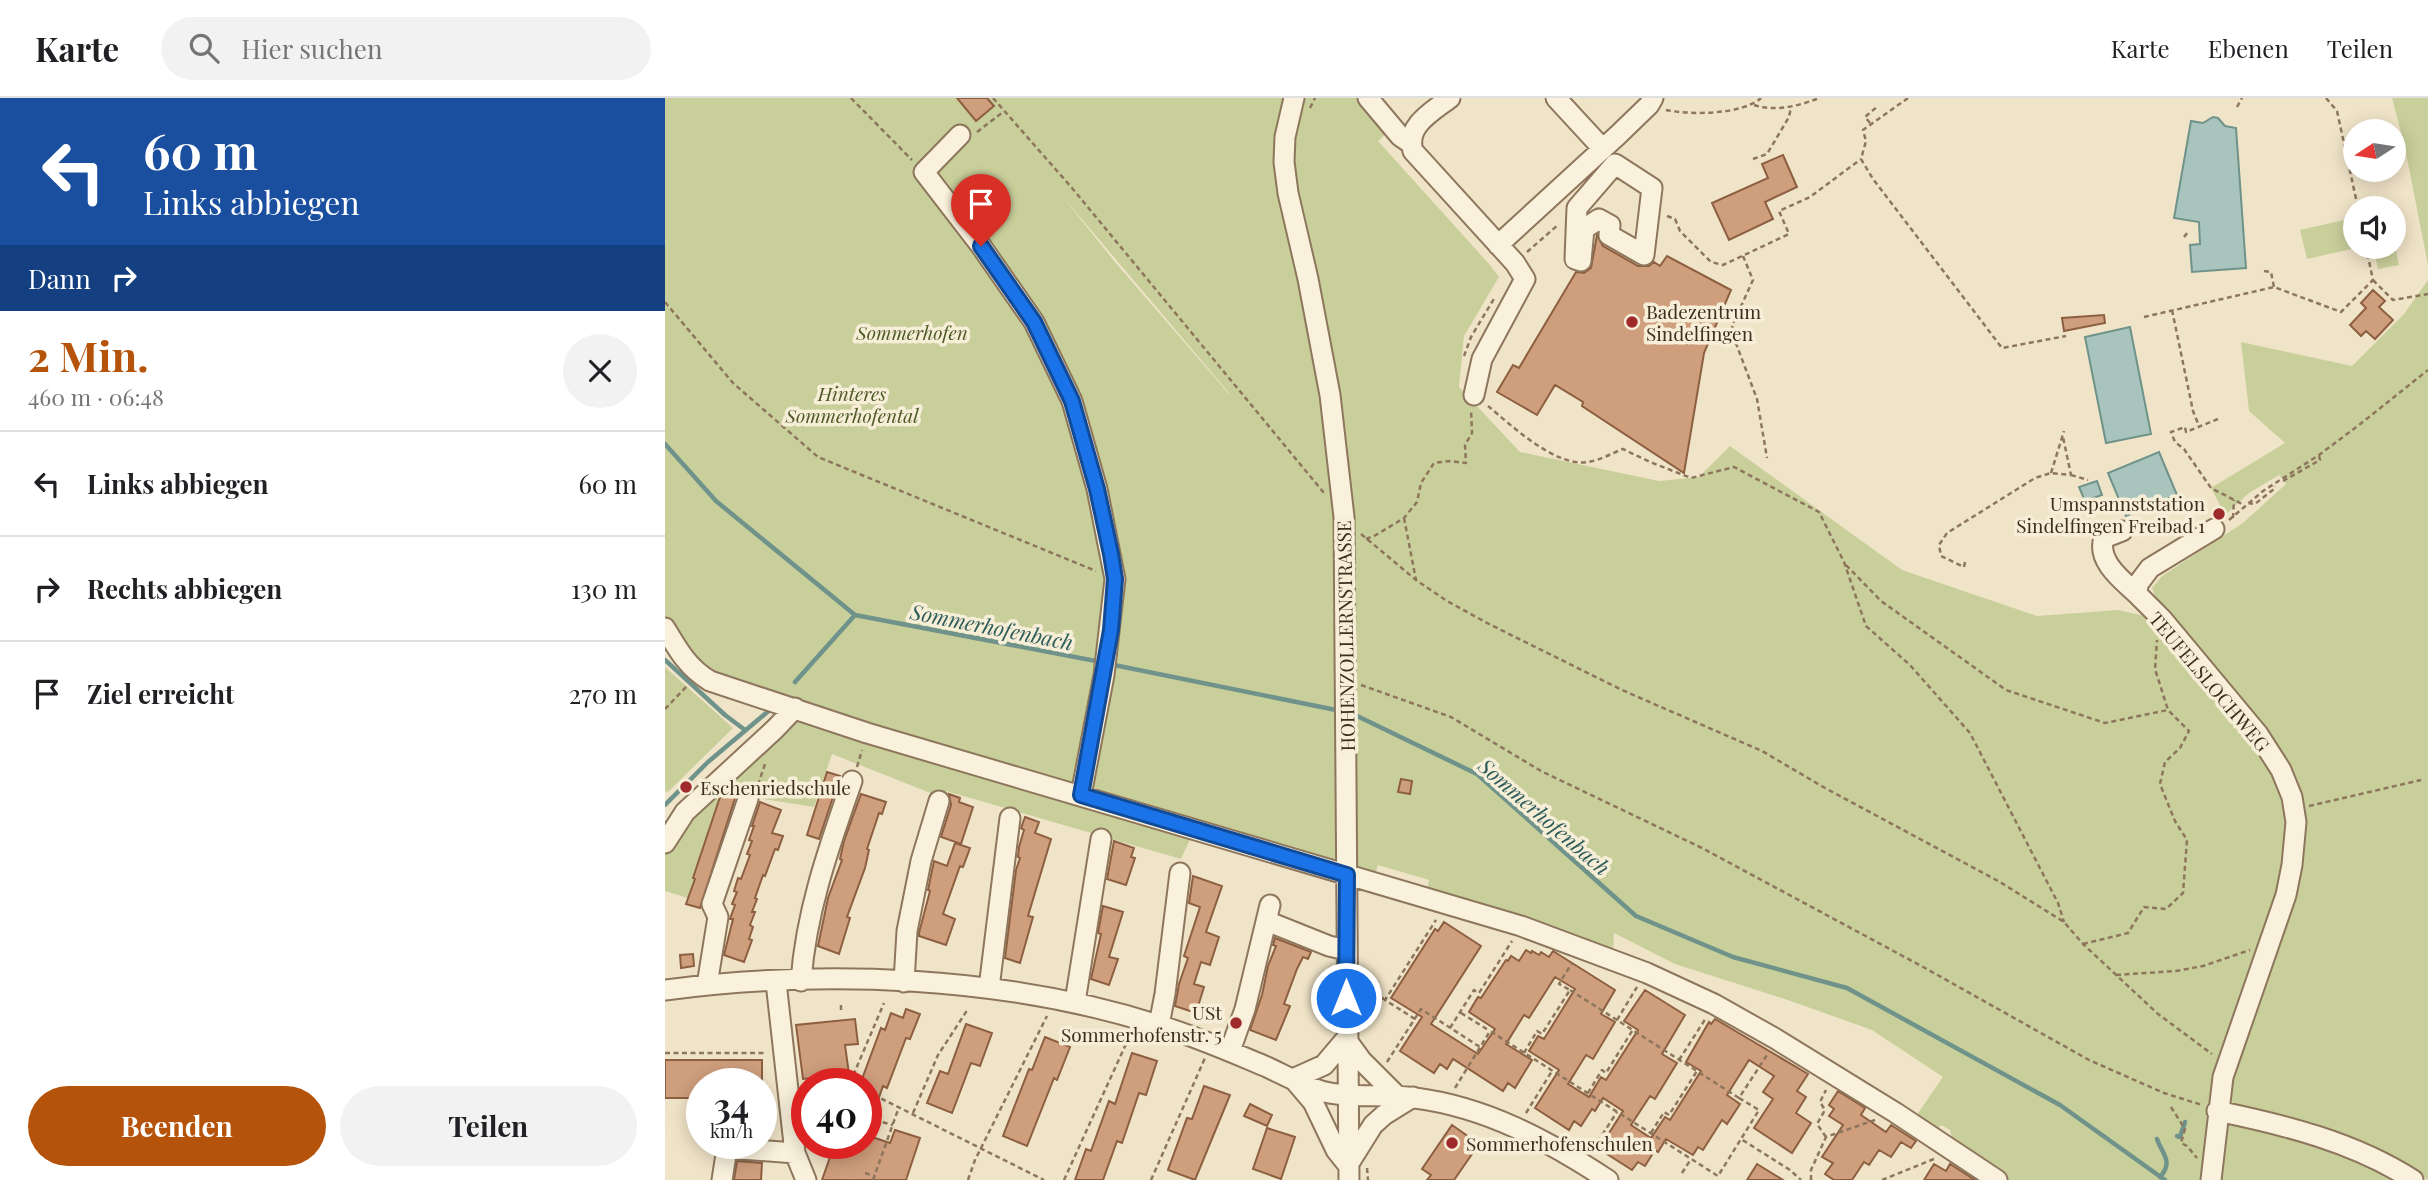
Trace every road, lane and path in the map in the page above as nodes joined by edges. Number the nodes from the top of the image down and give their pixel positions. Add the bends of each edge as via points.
1 (851, 98) edge
2 (993, 98) edge
3 (1294, 98) edge
4 (1368, 98) edge
5 (1450, 98) edge
6 (1556, 98) edge
7 (1761, 98) edge
8 (1819, 98) edge
9 (1908, 98) edge
10 (2242, 98) edge
11 (2326, 98) edge
12 (1651, 102) edge
13 (1753, 105) junction
14 (1878, 106) dead end
15 (1791, 107) junction
16 (2237, 107) dead end
17 (1003, 111) junction
18 (989, 123) dead end
19 (1871, 124) junction
20 (960, 135) dead end
21 (1410, 143) junction
22 (1603, 149) junction
23 (1753, 159) dead end
24 (1861, 159) junction
25 (924, 172) junction
26 (2355, 196) edge
27 (1577, 208) junction
28 (1649, 214) junction
29 (2188, 232) dead end
30 (2184, 237) dead end
31 (1498, 245) junction
32 (1743, 256) junction
33 (2369, 259) edge
34 (1515, 263) junction
35 (2264, 271) dead end
36 (2373, 280) junction
37 (2274, 286) junction
38 (2428, 294) edge
39 (665, 302) edge
40 (2172, 310) junction
41 (2144, 317) dead end
42 (2066, 335) dead end
43 (2428, 370) edge
44 (2422, 375) junction
45 (2428, 378) edge
46 (1474, 395) joint
47 (1470, 419) dead end
48 (2218, 419) dead end
49 (2199, 426) junction
50 (2064, 431) dead end
51 (2063, 437) junction
52 (1767, 458) dead end
53 (2050, 473) junction
54 (2071, 475) junction
55 (2088, 480) dead end
56 (1326, 496) dead end
57 (2234, 500) junction
58 (2246, 504) junction
59 (1404, 518) junction
60 (2232, 518) junction
61 (2214, 529) joint
62 (2122, 531) dead end
63 (1359, 532) dead end
64 (1366, 538) junction
65 (1844, 562) junction
66 (1965, 562) dead end
67 (1115, 579) junction
68 (1416, 580) junction
69 (2137, 594) junction
70 (2164, 620) junction
71 (665, 628) edge
72 (1354, 690) junction
73 (680, 693) dead end
74 (795, 708) junction
75 (665, 709) edge
76 (2168, 710) junction
77 (867, 733) junction
78 (767, 761) dead end
79 (2421, 780) dead end
80 (852, 781) joint
81 (1081, 795) junction
82 (748, 799) joint
83 (939, 800) dead end
84 (2295, 809) junction
85 (1010, 818) dead end
86 (1101, 839) dead end
87 (665, 843) edge
88 (1179, 873) dead end
89 (1347, 875) junction
90 (1440, 914) dead end
91 (2064, 922) junction
92 (1514, 937) dead end
93 (2084, 944) junction
94 (2254, 949) dead end
95 (1346, 950) junction
96 (1574, 961) dead end
97 (2116, 975) junction
98 (801, 981) junction
99 (776, 982) junction
100 (904, 982) junction
101 (1640, 983) dead end
102 (707, 985) junction
103 (989, 988) junction
104 (1362, 988) dead end
105 (665, 990) edge
106 (1570, 990) junction
107 (1052, 998) junction
108 (1385, 1000) junction
109 (1075, 1002) junction
110 (841, 1003) dead end
111 (884, 1003) dead end
112 (968, 1009) dead end
113 (841, 1010) dead end
114 (1460, 1012) junction
115 (1709, 1013) dead end
116 (1415, 1018) junction
117 (1136, 1019) junction
118 (1617, 1020) junction
119 (1159, 1025) junction
120 (1450, 1028) junction
121 (1633, 1030) junction
122 (1490, 1031) junction
123 (1346, 1039) junction
124 (1220, 1047) junction
125 (1480, 1047) junction
126 (1770, 1049) dead end
127 (665, 1053) edge
128 (783, 1053) junction
129 (1524, 1053) junction
130 (1679, 1060) junction
131 (2227, 1063) junction
132 (856, 1068) edge
133 (1382, 1070) dead end
134 (1553, 1071) junction
135 (1697, 1071) junction
136 (1293, 1079) junction
137 (1829, 1085) dead end
138 (1588, 1093) junction
139 (1347, 1095) junction
140 (1405, 1096) junction
141 (882, 1098) edge
142 (1739, 1098) junction
143 (1445, 1102) junction
144 (899, 1106) junction
145 (2171, 1107) dead end
146 (1890, 1110) junction
147 (2217, 1111) junction
148 (1617, 1112) junction
149 (913, 1113) junction
150 (791, 1120) edge
151 (882, 1122) edge
152 (893, 1125) junction
153 (1517, 1128) junction
154 (1651, 1133) junction
155 (1826, 1137) junction
156 (1741, 1139) junction
157 (981, 1147) junction
158 (1947, 1147) junction
159 (791, 1153) edge
160 (797, 1159) edge
161 (1691, 1159) junction
162 (1580, 1168) edge
163 (1355, 1170) edge
164 (865, 1172) dead end
165 (1682, 1173) dead end
166 (2211, 1176) edge
167 (874, 1178) edge
168 (722, 1180) edge
169 (806, 1180) edge
170 (968, 1180) edge
171 (1044, 1180) edge
172 (1064, 1180) edge
173 (1151, 1180) edge
174 (1368, 1180) edge
175 (1608, 1180) edge
176 (1801, 1180) edge
177 (1811, 1180) edge
178 (1882, 1180) edge
179 (1997, 1180) edge
180 (2413, 1180) edge

1 - 25 path
2 - 17 path
3 - 72 street, HOHENZOLLERNSTRASSE via 1284,162 1339,459
4 - 21 street
5 - 21 street via 1416,127
6 - 22 street
7 - 13 path
8 - 15 path
9 - 19 path
10 - 16 path
11 - 26 path via 2337,111
12 - 13 path via 1671,111 1701,112
12 - 22 street
13 - 15 path
14 - 19 path via 1865,117
15 - 23 path via 1767,154
17 - 18 path
17 - 56 path
19 - 24 path via 1863,130 1866,141
20 - 25 street
21 - 31 street
22 - 31 street
24 - 32 path via 1809,197 1779,211 1789,234
24 - 42 path via 2002,348
25 - 67 street via 1034,322 1072,401 1097,489
27 - 28 street via 1615,164 1652,188
27 - 28 street via 1575,259 1581,261 1584,229 1599,219 1610,225 1609,235 1644,256
27 - 34 path
28 - 32 path via 1675,219 1680,231 1711,262 1723,265
29 - 30 path
31 - 34 street
32 - 52 path via 1753,280 1732,327 1757,399
33 - 36 path
34 - 46 street via 1525,279 1482,359
35 - 37 path via 2271,272
36 - 37 path via 2341,312
36 - 38 path via 2393,300
37 - 40 path
39 - 67 path via 733,383 818,457
40 - 41 path
40 - 49 path
43 - 44 path
44 - 45 path
44 - 58 path via 2319,456
46 - 65 path via 1509,424 1572,462 1588,463 1623,449 1691,478 1734,467 1819,512
47 - 59 path via 1466,463 1434,463
48 - 49 path
49 - 57 path via 2171,432 2211,488
50 - 51 path
51 - 53 path
51 - 54 path
53 - 54 path
53 - 66 path via 1947,533 1939,544 1941,556 1964,568
54 - 55 path
57 - 58 path
57 - 60 path
58 - 60 path
59 - 64 path
59 - 68 path
60 - 61 path
61 - 69 street, TEUFELSLOCHWEG via 2150,568 2138,584
62 - 69 street via 2104,538 2103,549 2117,577
63 - 64 path
64 - 68 path
65 - 76 path via 1881,601 2006,690 2105,723
65 - 91 path via 1866,626 1910,665 1970,733
67 - 81 street via 1104,676
68 - 91 path via 1489,624 1622,690 1762,751
69 - 70 street, TEUFELSLOCHWEG
70 - 76 path via 2157,630 2155,669
70 - 84 street, TEUFELSLOCHWEG via 2259,734 2281,769
71 - 74 street via 697,674
72 - 89 street, HOHENZOLLERNSTRASSE via 1346,722
72 - 147 path via 1451,717 1541,771 1702,848 2089,1060
73 - 75 path
74 - 77 street
74 - 87 street via 685,812
76 - 93 path via 2189,731 2165,762 2159,784 2187,840 2183,893 2166,909 2144,907 2127,933
77 - 80 path
77 - 81 street
78 - 82 path via 754,799
79 - 84 path
80 - 98 street via 814,900
81 - 89 street
82 - 102 street via 712,904 718,917
83 - 100 street via 909,919
84 - 131 street, TEUFELSLOCHWEG via 2295,843 2286,895
85 - 103 street
86 - 109 street
88 - 119 street
89 - 95 street, HOHENZOLLERNSTRASSE
89 - 146 street via 1521,926 1679,986 1748,1022
90 - 108 path
91 - 93 path
92 - 114 path via 1479,993 1474,989
93 - 97 path
94 - 97 path via 2203,967
95 - 123 street, HOHENZOLLERNSTRASSE
95 - 124 street via 1329,946 1272,914 1245,1009
96 - 106 path via 1559,984
97 - 131 path via 2158,1014
98 - 99 street
98 - 100 street
99 - 102 street
99 - 128 street
100 - 103 street
101 - 118 path
102 - 105 street
103 - 107 street
104 - 108 path
106 - 118 path
106 - 129 path
107 - 109 street
107 - 157 path via 1046,1022
108 - 116 path
109 - 117 street
110 - 113 path
111 - 132 path
112 - 149 path via 938,1055
114 - 120 path
114 - 122 path
115 - 130 path
116 - 120 path via 1421,1009
116 - 133 path
117 - 119 street
117 - 172 path
118 - 121 path
119 - 124 street
120 - 125 path
121 - 130 path
121 - 138 path
122 - 125 path
122 - 129 path
123 - 136 street via 1324,1065
123 - 139 street, HOHENZOLLERNSTRASSE
123 - 140 street via 1362,1061
124 - 136 street
124 - 173 path
125 - 143 path
126 - 142 path
127 - 128 path
128 - 150 street
129 - 134 path
130 - 135 path
131 - 147 street, TEUFELSLOCHWEG
134 - 138 path
134 - 153 path
135 - 142 path
135 - 154 path via 1669,1115 1664,1112
136 - 139 street via 1317,1090
136 - 163 street via 1313,1102 1336,1150
137 - 155 path via 1820,1102 1825,1110 1817,1124
138 - 148 path
139 - 140 street
139 - 163 street, HOHENZOLLERNSTRASSE
140 - 143 street
140 - 163 street via 1373,1125
141 - 144 path
142 - 156 path via 1759,1111
143 - 153 street
144 - 149 path
144 - 152 path
145 - 166 path via 2185,1129 2181,1143
146 - 155 path via 1881,1118
146 - 158 street
147 - 166 street, TEUFELSLOCHWEG
147 - 180 street via 2326,1138
148 - 154 path
148 - 162 path
149 - 157 path
151 - 152 path
152 - 167 path
153 - 162 street
154 - 161 path
155 - 177 path
156 - 161 path via 1718,1176
156 - 176 path
157 - 170 path
157 - 171 path
158 - 178 path via 1942,1156
158 - 179 street
159 - 168 street via 727,1148
160 - 169 street
161 - 165 path
162 - 175 street
163 - 174 path
164 - 167 path

